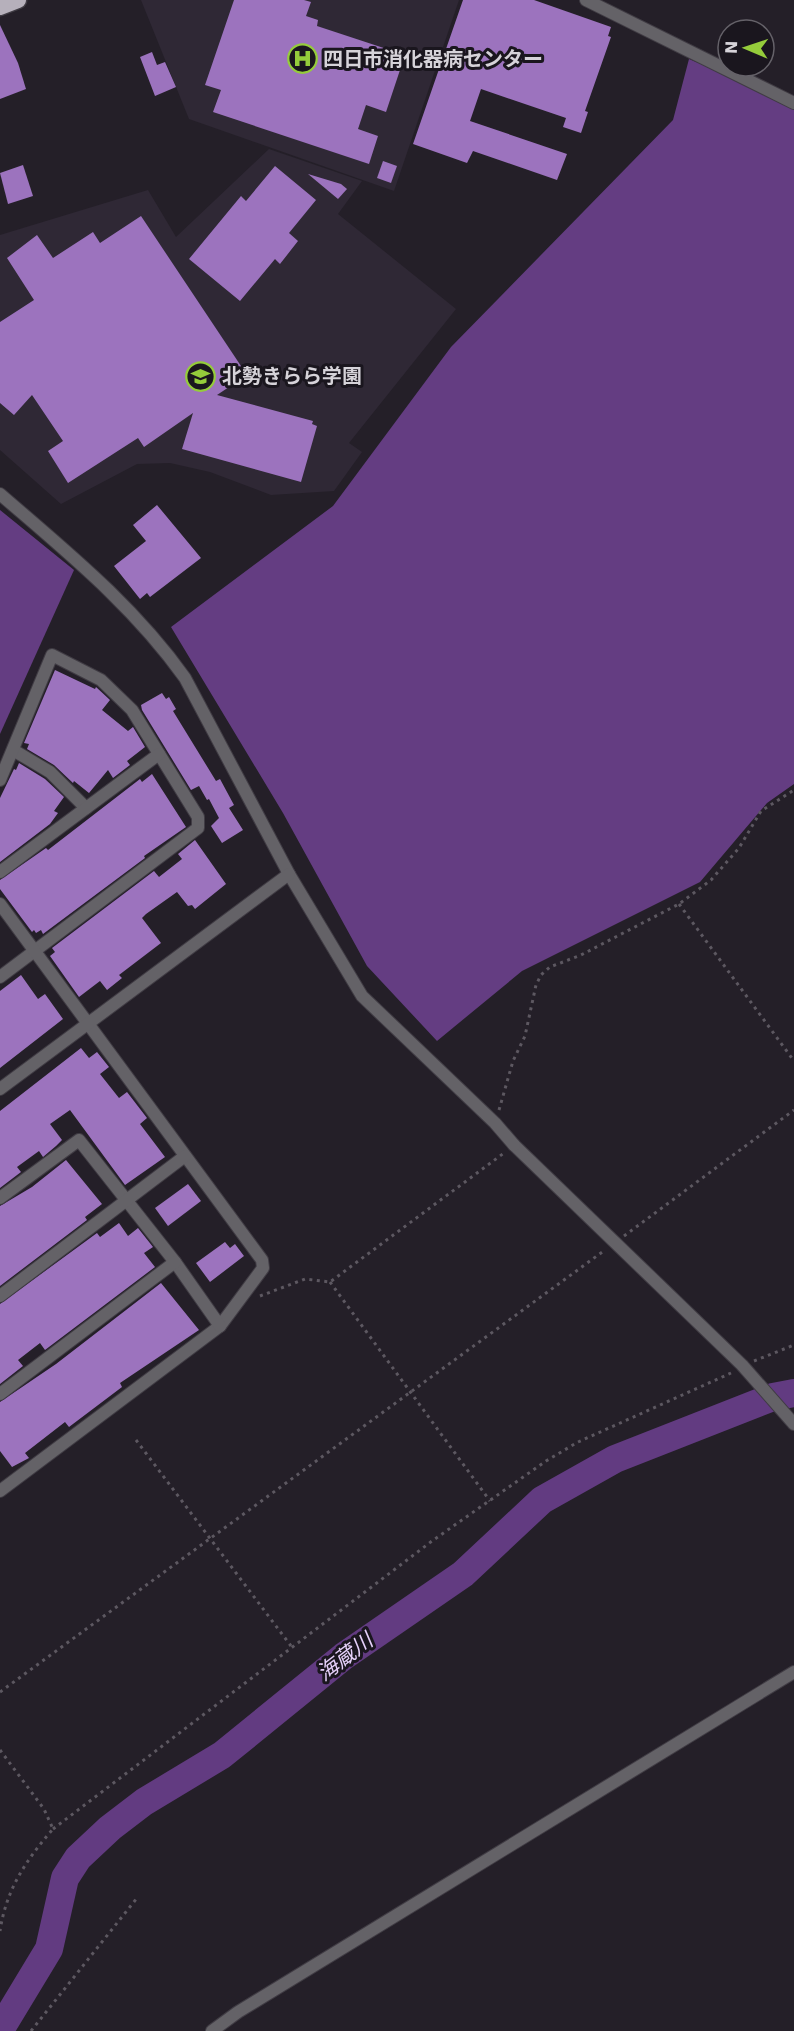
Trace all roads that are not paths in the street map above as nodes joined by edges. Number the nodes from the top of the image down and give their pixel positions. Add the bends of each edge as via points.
1 (18, 0) edge
2 (585, 0) edge
3 (0, 7) edge
4 (794, 103) edge
5 (0, 494) edge
6 (13, 750) junction
7 (159, 754) junction
8 (0, 780) edge
9 (86, 808) junction
10 (0, 872) edge
11 (289, 874) junction
12 (0, 904) edge
13 (34, 951) junction
14 (0, 977) edge
15 (87, 1024) junction
16 (0, 1089) edge
17 (185, 1156) junction
18 (0, 1198) edge
19 (128, 1201) junction
20 (175, 1262) junction
21 (0, 1296) edge
22 (220, 1326) junction
23 (0, 1394) edge
24 (794, 1424) edge
25 (0, 1491) edge
26 (794, 1672) edge
27 (212, 2031) edge

1 - 3 highway
2 - 4 street
5 - 11 street via 126,604 169,656
6 - 7 street via 52,655 86,670 116,692
6 - 8 street
6 - 9 street via 58,778
7 - 9 street
7 - 13 street via 198,818 198,828
9 - 10 street
11 - 15 street
11 - 24 street via 362,996 743,1367
12 - 13 street
13 - 14 street
13 - 15 street
15 - 16 street
15 - 17 street
17 - 19 street
17 - 22 street via 262,1260 263,1268
18 - 19 street via 79,1140
19 - 20 street
19 - 21 street
20 - 22 street
20 - 23 street
22 - 25 street
26 - 27 street

